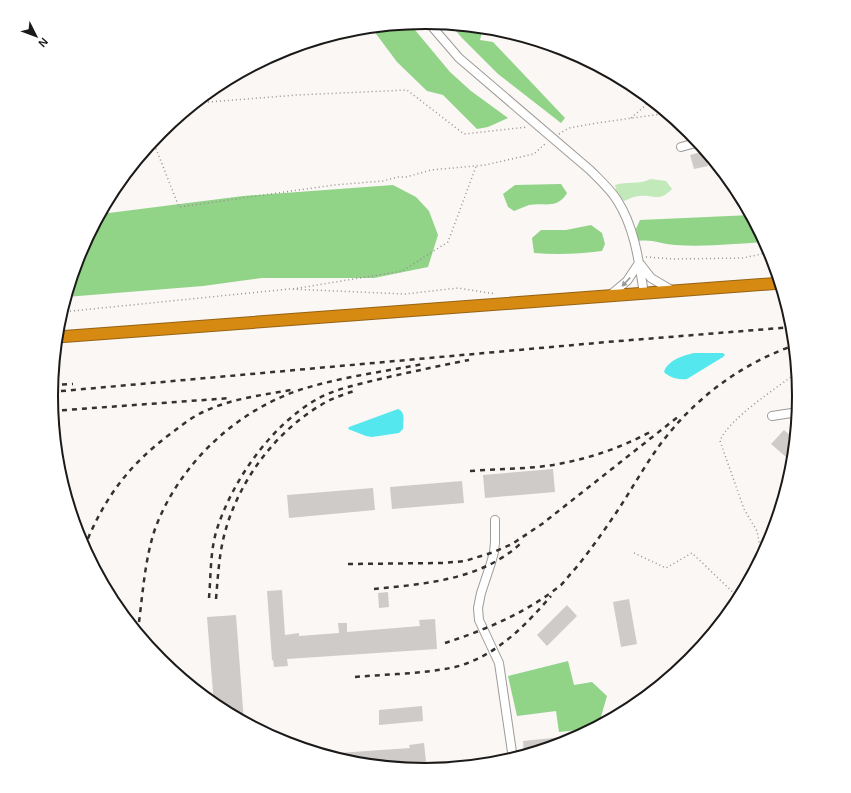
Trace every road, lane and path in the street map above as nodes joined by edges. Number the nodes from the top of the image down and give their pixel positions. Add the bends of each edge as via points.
1 (435, 29) edge
2 (206, 102) edge
3 (647, 103) edge
4 (660, 114) edge
5 (631, 118) junction
6 (539, 127) junction
7 (552, 138) junction
8 (692, 144) edge
9 (156, 147) edge
10 (681, 147) dead end
11 (477, 164) junction
12 (764, 254) edge
13 (638, 260) junction
14 (775, 283) edge
15 (289, 290) junction
16 (673, 291) junction
17 (497, 294) dead end
18 (644, 294) junction
19 (608, 296) junction
20 (68, 311) edge
21 (63, 337) edge
22 (792, 376) edge
23 (792, 413) edge
24 (772, 416) dead end
25 (495, 520) dead end
26 (760, 548) edge
27 (634, 554) dead end
28 (735, 594) edge
29 (512, 753) edge

1 - 6 street via 460,58
2 - 6 path via 407,90 464,134
3 - 5 path
4 - 5 path
5 - 7 path via 569,128
6 - 7 street
7 - 11 path via 534,154 485,165
7 - 13 street via 590,170 617,200 633,235
8 - 10 street
9 - 11 path via 179,207 334,185 383,181 431,170
11 - 15 path via 448,242 402,271
12 - 13 path via 743,258
13 - 16 street via 651,278
13 - 18 street
13 -> 19 street via 627,281
14 - 16 highway
15 - 17 path via 405,294 458,288
15 - 20 path
16 - 18 highway
18 - 19 highway
19 - 21 highway
22 - 26 path via 749,408 722,435 720,442 744,509 757,531
23 - 24 street
25 - 29 street via 492,563 478,608 483,629 499,663
27 - 28 path via 666,568 692,553

